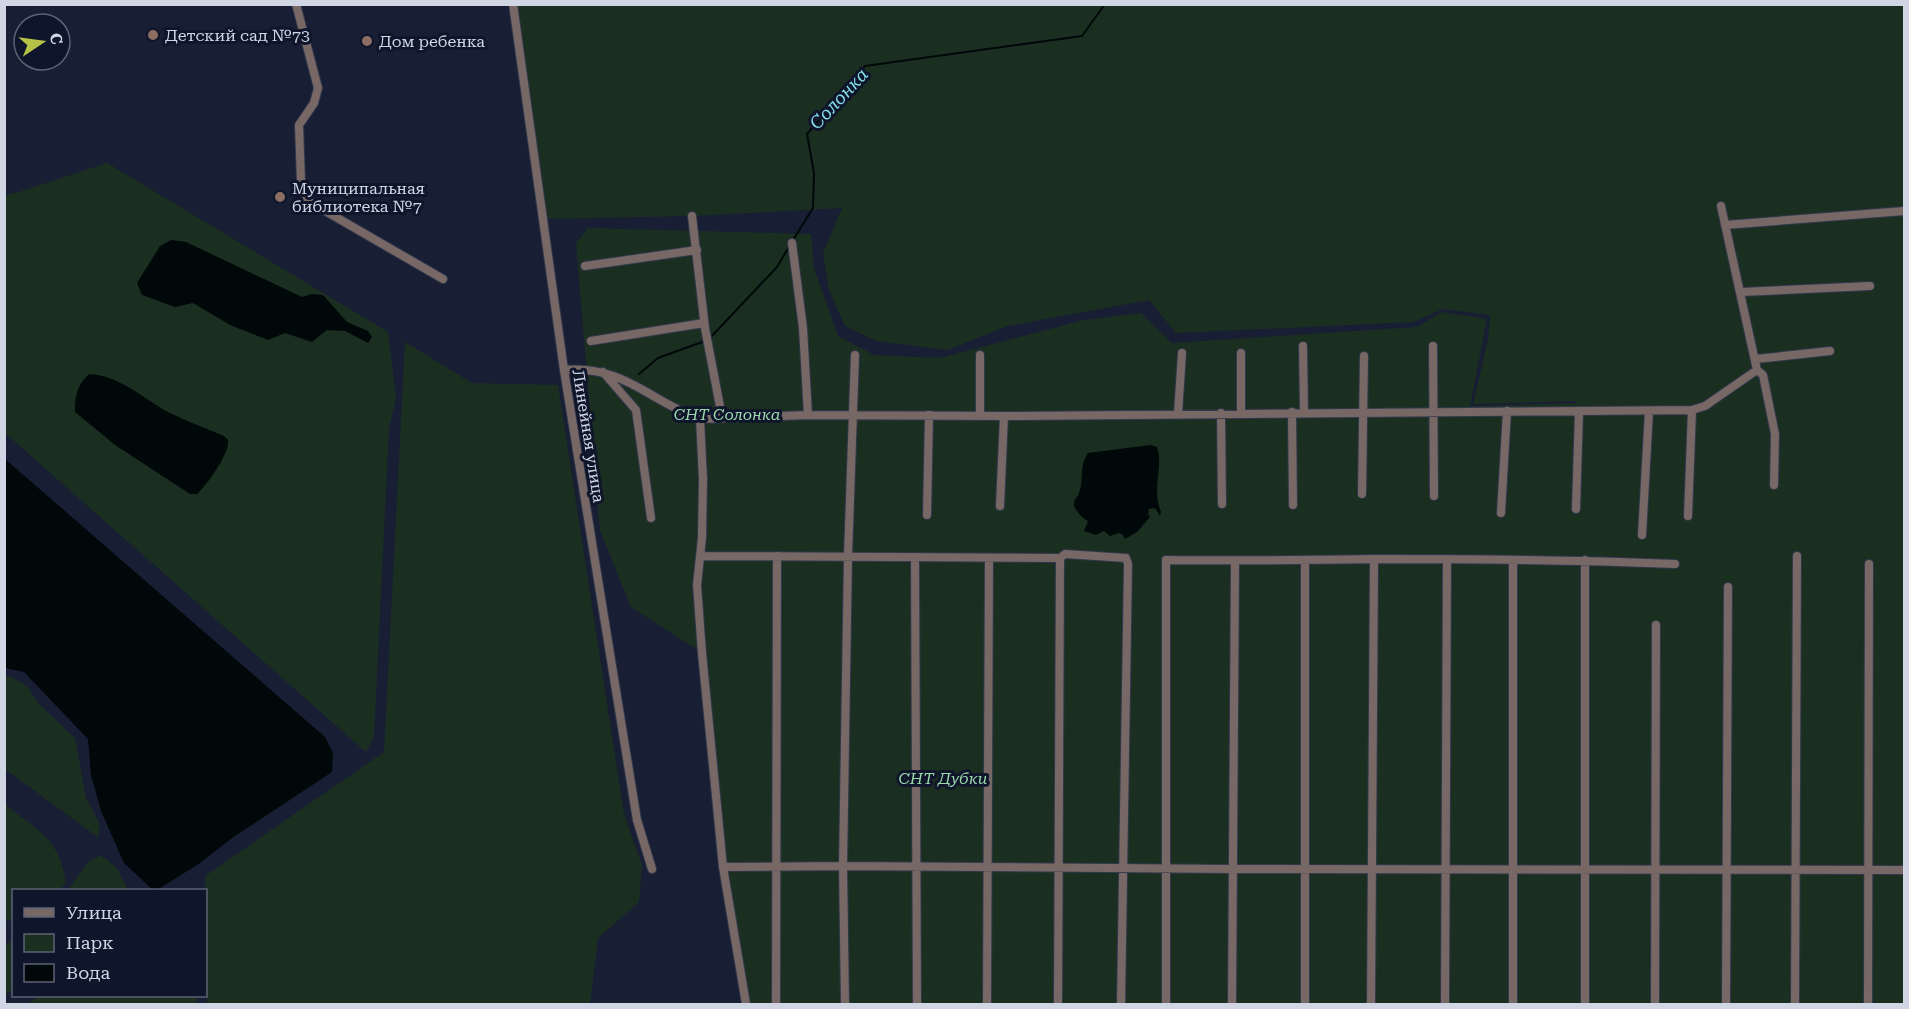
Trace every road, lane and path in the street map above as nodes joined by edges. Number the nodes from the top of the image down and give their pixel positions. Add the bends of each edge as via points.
1 (296, 4) edge
2 (513, 4) edge
3 (1721, 206) dead end
4 (1905, 211) edge
5 (692, 216) dead end
6 (1725, 225) junction
7 (792, 243) dead end
8 (697, 250) junction
9 (585, 266) dead end
10 (443, 279) dead end
11 (1870, 286) dead end
12 (1741, 292) junction
13 (704, 323) junction
14 (591, 341) dead end
15 (1303, 346) dead end
16 (1433, 346) dead end
17 (1830, 351) dead end
18 (1182, 353) dead end
19 (1242, 353) dead end
20 (855, 355) dead end
21 (980, 355) dead end
22 (1364, 356) dead end
23 (1756, 359) junction
24 (564, 370) junction
25 (1757, 370) junction
26 (602, 371) junction
27 (1692, 410) junction
28 (1435, 411) junction
29 (1507, 411) junction
30 (1649, 411) junction
31 (1292, 412) junction
32 (1304, 412) junction
33 (1362, 412) junction
34 (1579, 412) junction
35 (1221, 413) junction
36 (1241, 413) junction
37 (928, 414) junction
38 (1178, 414) junction
39 (808, 415) junction
40 (852, 415) junction
41 (980, 415) junction
42 (1004, 416) junction
43 (722, 417) junction
44 (700, 418) junction
45 (1774, 485) dead end
46 (1362, 494) dead end
47 (1434, 496) dead end
48 (1222, 504) dead end
49 (1293, 505) dead end
50 (1000, 506) dead end
51 (1576, 509) dead end
52 (1501, 513) dead end
53 (927, 515) dead end
54 (1688, 516) dead end
55 (651, 518) dead end
56 (1642, 535) dead end
57 (700, 556) junction
58 (777, 556) junction
59 (848, 556) junction
60 (1797, 556) dead end
61 (915, 558) junction
62 (989, 558) junction
63 (1060, 558) junction
64 (1447, 559) junction
65 (1305, 560) junction
66 (1513, 560) junction
67 (1586, 560) junction
68 (1235, 561) junction
69 (1374, 562) dead end
70 (1675, 564) dead end
71 (1869, 564) dead end
72 (1728, 587) dead end
73 (1656, 625) dead end
74 (776, 866) junction
75 (843, 866) junction
76 (916, 866) junction
77 (723, 867) junction
78 (987, 867) junction
79 (1058, 867) junction
80 (1123, 867) junction
81 (1165, 867) junction
82 (1371, 868) junction
83 (652, 869) dead end
84 (1233, 869) junction
85 (1305, 869) junction
86 (1444, 869) junction
87 (1513, 869) junction
88 (1585, 870) junction
89 (1656, 870) junction
90 (1727, 870) junction
91 (1796, 870) junction
92 (1868, 870) junction
93 (1905, 870) edge
94 (746, 1005) edge
95 (776, 1005) edge
96 (844, 1005) edge
97 (917, 1005) edge
98 (987, 1005) edge
99 (1058, 1005) edge
100 (1121, 1005) edge
101 (1166, 1005) edge
102 (1232, 1005) edge
103 (1305, 1005) edge
104 (1371, 1005) edge
105 (1445, 1005) edge
106 (1513, 1005) edge
107 (1585, 1005) edge
108 (1655, 1005) edge
109 (1726, 1005) edge
110 (1795, 1005) edge
111 (1868, 1005) edge

1 - 10 street via 318,88 314,103 299,125 301,182 308,201
2 - 24 street, Линейная улица
3 - 6 street
4 - 6 street
5 - 8 street
6 - 12 street
7 - 39 street via 803,328
8 - 9 street
8 - 13 street
11 - 12 street
12 - 23 street
13 - 14 street
13 - 43 street
15 - 32 street
16 - 28 street
17 - 23 street
18 - 38 street
19 - 36 street
20 - 40 street
21 - 41 street
22 - 33 street
23 - 25 street
24 - 26 street
24 - 83 street, Линейная улица via 637,820
25 - 27 street via 1705,406
25 - 45 street via 1762,375 1775,434
26 - 44 street via 626,379
26 - 55 street via 636,410
27 - 30 street
27 - 54 street
28 - 29 street
28 - 33 street
28 - 47 street
29 - 34 street
29 - 52 street
30 - 34 street
30 - 56 street
31 - 32 street
31 - 36 street
31 - 49 street
32 - 33 street
33 - 46 street
34 - 51 street
35 - 36 street
35 - 38 street
35 - 48 street
37 - 40 street
37 - 41 street
37 - 53 street
38 - 42 street
39 - 40 street
39 - 43 street
40 - 59 street
41 - 42 street
42 - 50 street
43 - 44 street
44 - 57 street
57 - 58 street
57 - 77 street via 697,585 702,653
58 - 59 street
58 - 74 street
59 - 61 street
59 - 75 street
60 - 91 street
61 - 62 street
61 - 76 street
62 - 63 street
62 - 78 street
63 - 79 street
63 - 80 street via 1065,554 1123,556 1128,564
64 - 65 street
64 - 66 street
64 - 86 street
65 - 68 street
65 - 85 street
66 - 67 street
66 - 87 street
67 - 70 street
67 - 88 street
68 - 81 street via 1166,560
68 - 84 street
69 - 82 street
71 - 92 street
72 - 90 street
73 - 89 street
74 - 75 street
74 - 77 street
74 - 95 street
75 - 76 street
75 - 96 street
76 - 78 street
76 - 97 street
77 - 94 street
78 - 79 street
78 - 98 street
79 - 80 street
79 - 99 street
80 - 81 street
80 - 100 street
81 - 84 street
81 - 101 street
82 - 85 street
82 - 86 street
82 - 104 street
84 - 85 street
84 - 102 street
85 - 103 street
86 - 87 street
86 - 105 street
87 - 88 street
87 - 106 street
88 - 89 street
88 - 107 street
89 - 90 street
89 - 108 street
90 - 91 street
90 - 109 street
91 - 92 street
91 - 110 street
92 - 93 street
92 - 111 street

